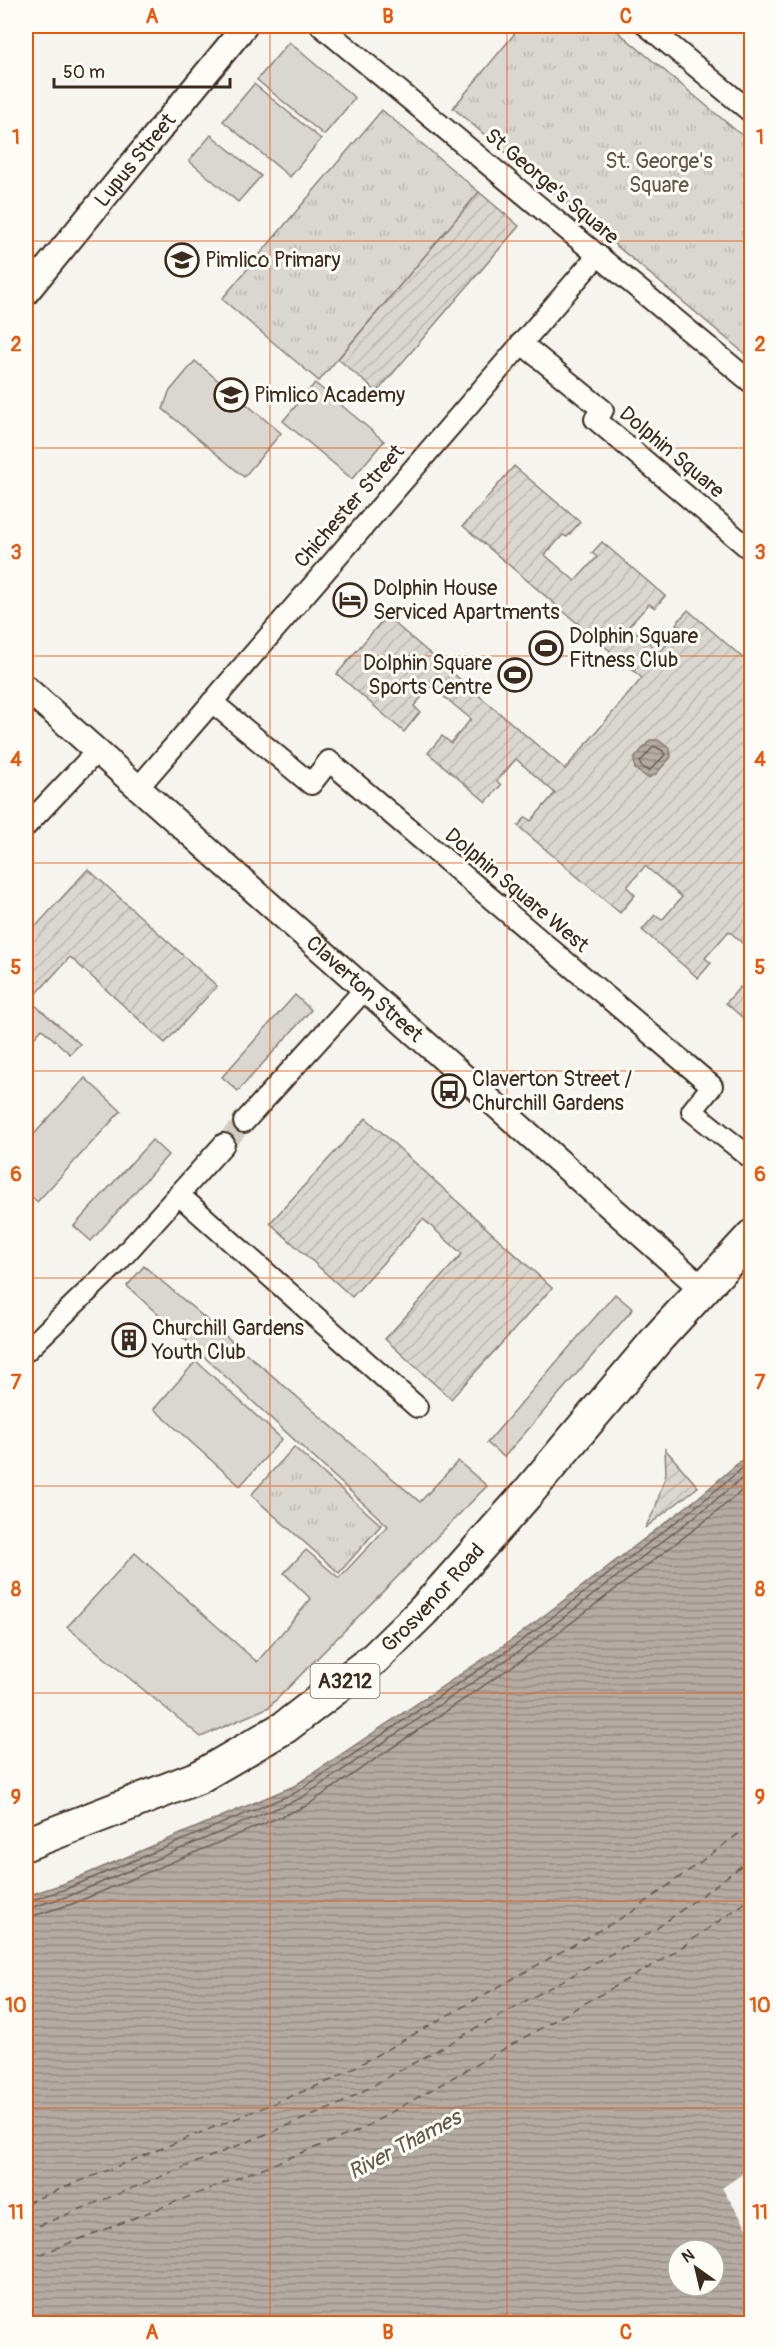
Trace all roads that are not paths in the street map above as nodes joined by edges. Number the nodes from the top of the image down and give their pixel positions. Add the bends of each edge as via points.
1 (245, 26) edge
2 (321, 26) edge
3 (647, 26) edge
4 (752, 113) edge
5 (598, 255) junction
6 (26, 293) edge
7 (521, 343) junction
8 (752, 383) edge
9 (752, 551) edge
10 (26, 688) edge
11 (212, 702) junction
12 (97, 751) junction
13 (137, 789) junction
14 (26, 826) edge
15 (365, 989) junction
16 (244, 1122) tunnel mouth
17 (224, 1144) tunnel mouth
18 (752, 1159) edge
19 (179, 1195) junction
20 (752, 1236) edge
21 (704, 1290) junction
22 (26, 1351) edge
23 (417, 1407) dead end
24 (26, 1844) edge

1 - 6 street, Lupus Street
2 - 5 street, St George's Square
3 - 4 street
5 - 7 street, Chichester Street
5 - 8 street, St George's Square
7 - 9 street, Dolphin Square via 603,410 595,419
7 - 11 street, Chichester Street
10 - 12 street, Claverton Street
11 - 13 street, Chichester Street
11 - 18 street, Dolphin Square West via 311,784 329,761 712,1086 692,1111
12 - 13 street, Claverton Street
12 - 14 street
13 - 15 street, Claverton Street
15 - 16 street
15 - 21 street, Claverton Street
17 - 19 street
19 - 22 street via 111,1269
19 - 23 street
20 - 21 highway, Grosvenor Road / A3212
21 - 24 highway, Grosvenor Road / A3212 via 423,1611 367,1664 285,1727 199,1777

